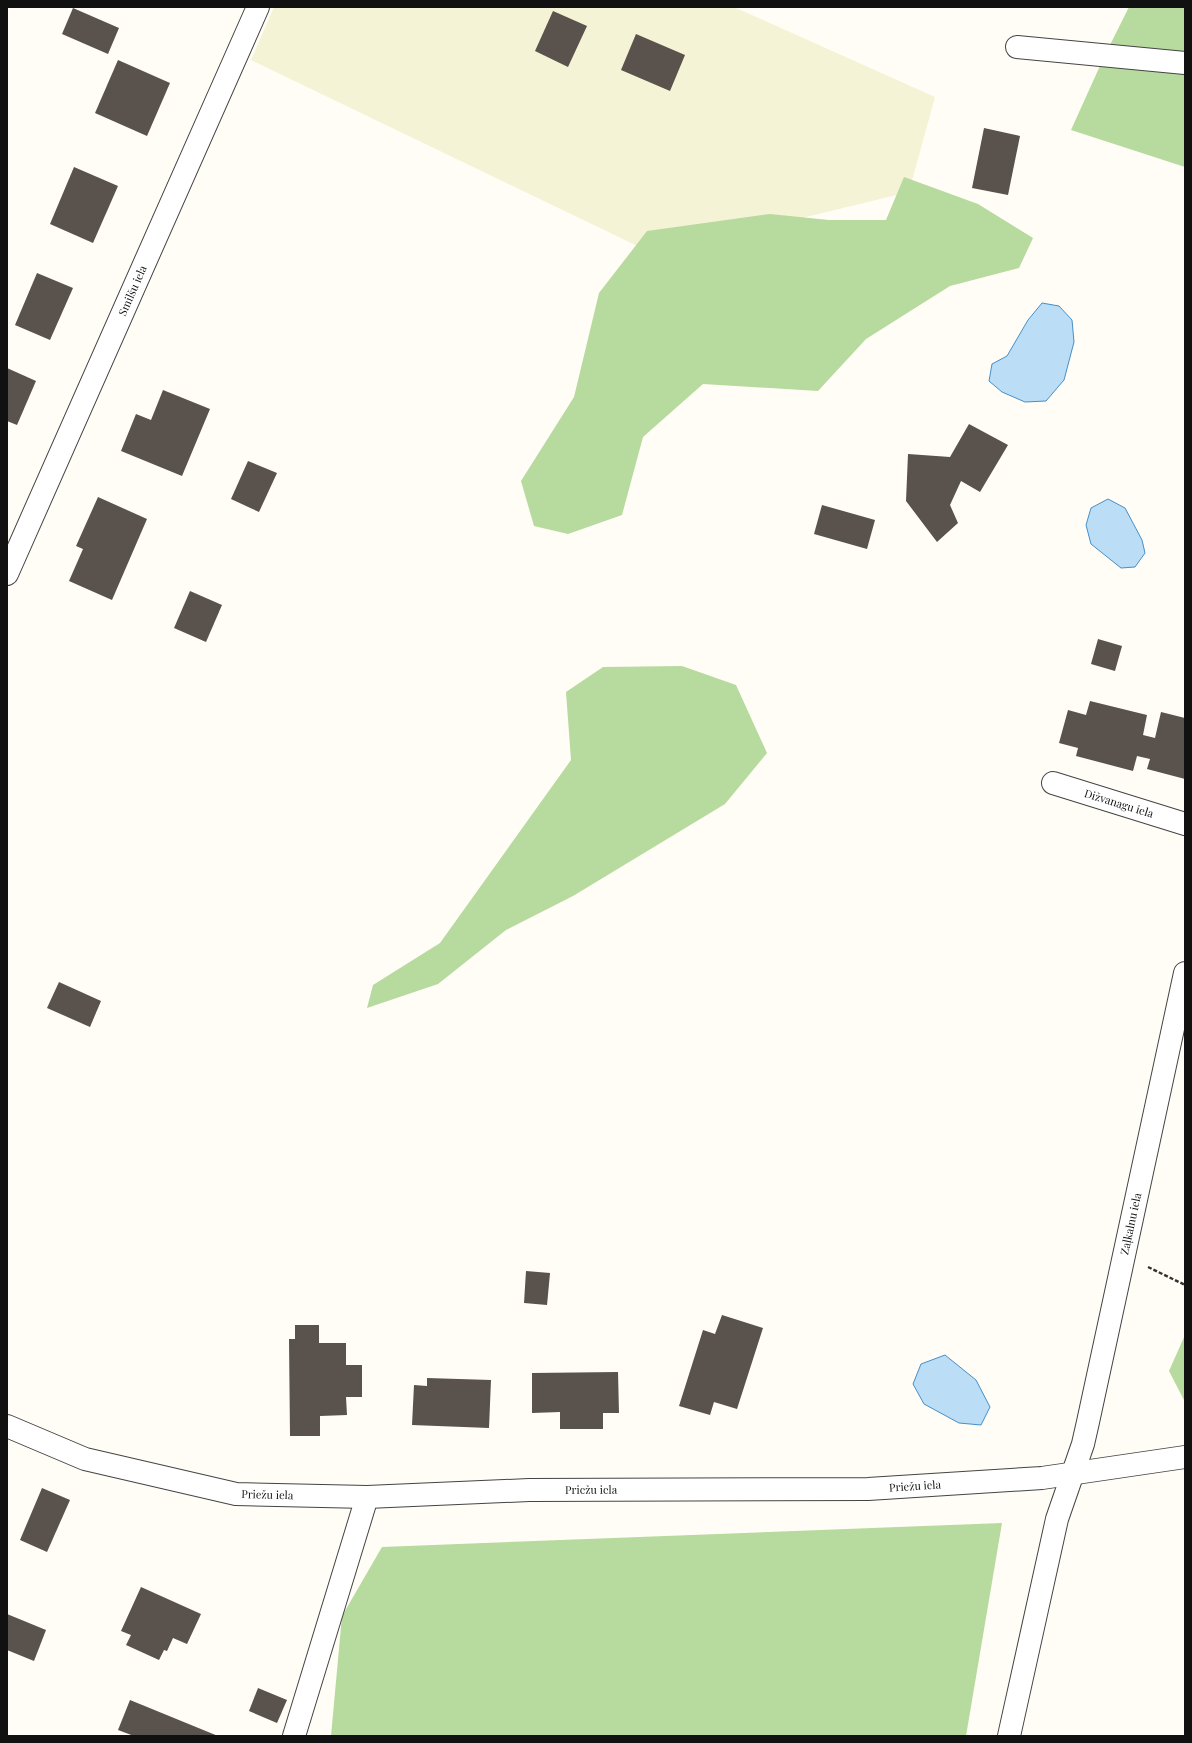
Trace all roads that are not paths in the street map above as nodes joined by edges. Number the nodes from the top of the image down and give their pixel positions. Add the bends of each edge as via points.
1 (258, 7) edge
2 (1017, 47) dead end
3 (1185, 63) edge
4 (7, 574) edge
5 (1053, 783) dead end
6 (1185, 824) edge
7 (1185, 972) edge
8 (7, 1426) edge
9 (1185, 1458) edge
10 (1072, 1474) junction
11 (367, 1497) junction
12 (294, 1736) edge
13 (1009, 1736) edge

1 - 4 street, Smilšu iela
2 - 3 street
5 - 6 street, Dižvanagu iela
7 - 10 street, Zaļkalnu iela via 1088,1422
8 - 11 street, Priežu iela via 86,1459 236,1494
9 - 10 street, Priežu iela
10 - 11 street, Priežu iela via 1023,1480 868,1489 529,1490
10 - 13 street, Zaļkalnu iela via 1057,1519
11 - 12 street

